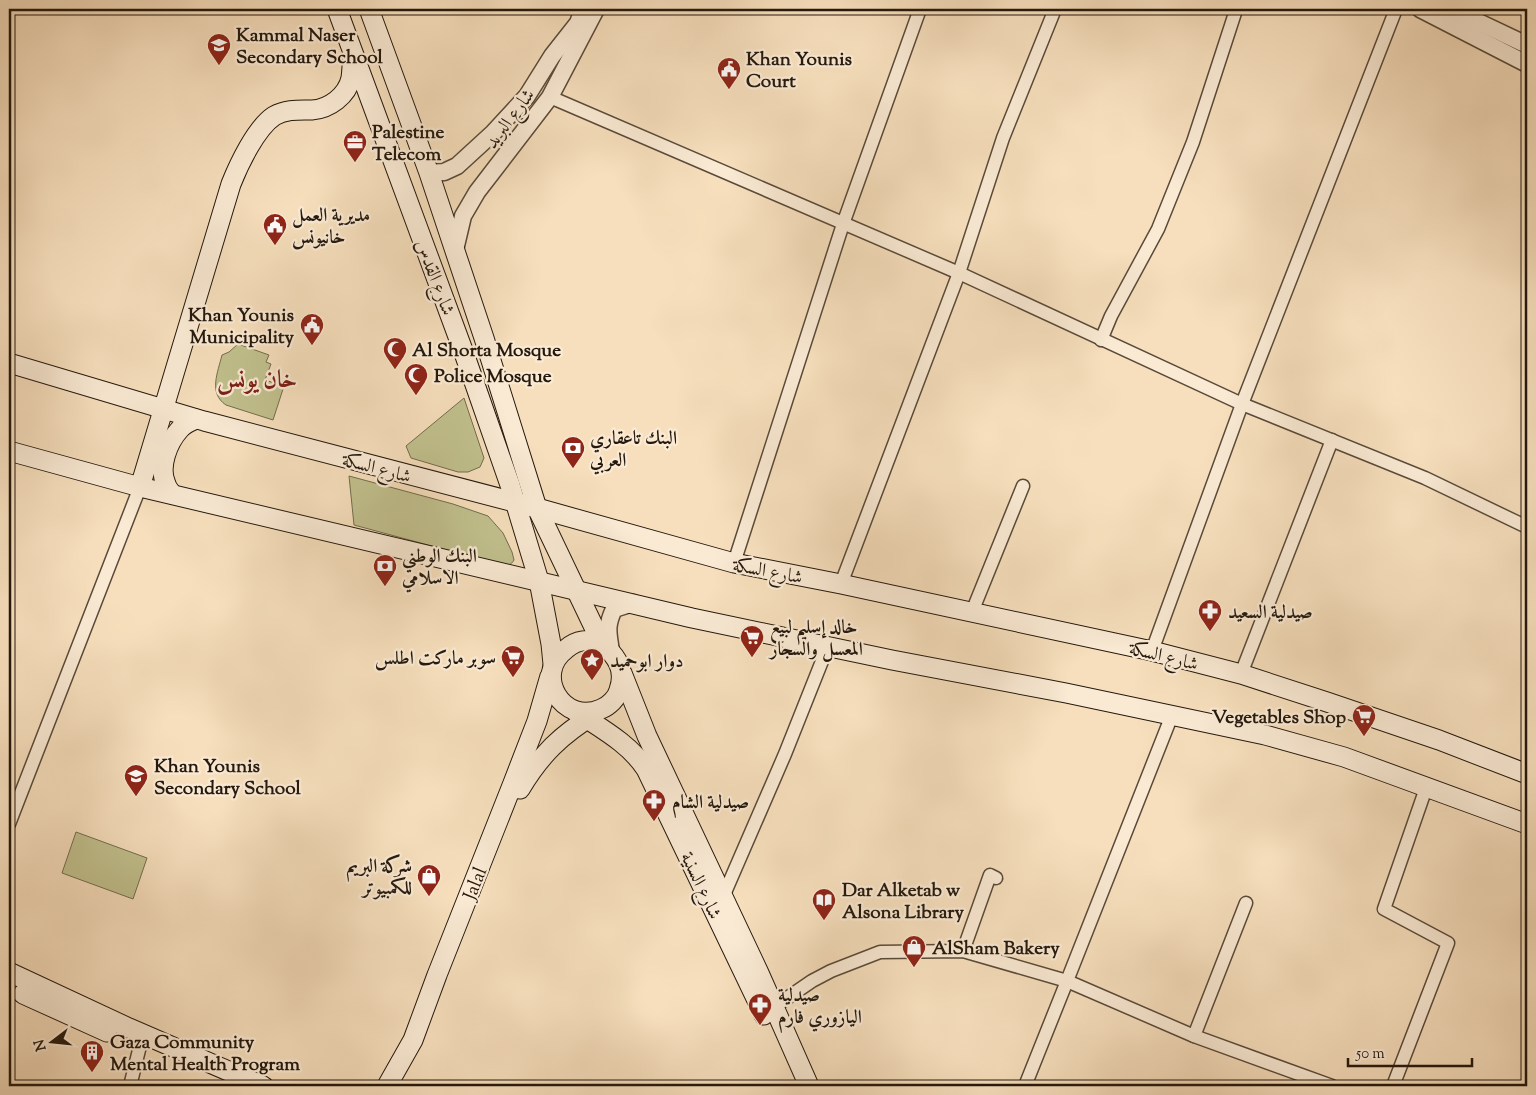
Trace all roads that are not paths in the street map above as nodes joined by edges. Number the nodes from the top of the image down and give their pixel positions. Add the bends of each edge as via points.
1 (337, 9) edge
2 (369, 9) edge
3 (583, 9) edge
4 (596, 9) edge
5 (920, 9) edge
6 (1056, 9) edge
7 (1396, 9) edge
8 (1420, 9) edge
9 (1451, 9) edge
10 (1235, 13) dead end
11 (1527, 45) edge
12 (354, 52) junction
13 (1527, 64) edge
14 (550, 97) junction
15 (429, 173) junction
16 (843, 224) junction
17 (455, 250) junction
18 (959, 273) junction
19 (1101, 340) junction
20 (9, 364) edge
21 (1242, 404) junction
22 (163, 409) junction
23 (196, 419) junction
24 (1332, 440) junction
25 (9, 451) edge
26 (1023, 486) dead end
27 (140, 487) junction
28 (172, 494) junction
29 (515, 502) junction
30 (537, 508) junction
31 (1527, 527) edge
32 (734, 563) junction
33 (539, 581) junction
34 (841, 584) junction
35 (575, 590) junction
36 (633, 603) junction
37 (972, 612) junction
38 (828, 646) junction
39 (606, 647) junction
40 (1152, 651) junction
41 (552, 669) junction
42 (622, 671) junction
43 (1241, 674) junction
44 (580, 715) junction
45 (1172, 715) junction
46 (1527, 774) edge
47 (1426, 788) junction
48 (9, 824) edge
49 (1527, 824) edge
50 (996, 878) dead end
51 (723, 897) junction
52 (1246, 903) dead end
53 (963, 951) junction
54 (9, 972) edge
55 (1067, 981) junction
56 (9, 986) edge
57 (774, 1007) junction
58 (1194, 1036) junction
59 (140, 1046) junction
60 (130, 1086) edge
61 (232, 1086) edge
62 (263, 1086) edge
63 (387, 1086) edge
64 (400, 1086) edge
65 (796, 1086) edge
66 (809, 1086) edge
67 (1026, 1086) edge
68 (1332, 1086) edge
69 (1393, 1086) edge

1 - 12 main road, شارع القدس
2 - 15 main road, شارع القدس
3 - 15 street, شارع البريد via 578,23 527,96 493,133 457,166 444,172
4 - 14 street, شارع البريد
5 - 16 street
6 - 18 street via 1003,138
7 - 21 street
8 - 13 street
9 - 11 street
10 - 19 street via 1193,142 1158,229
12 - 22 main road via 348,87 338,99 315,110 294,110 273,117 240,162
12 - 29 main road, شارع القدس
14 - 16 street
14 - 17 street, شارع البريد via 477,192 463,216
15 - 17 main road, شارع القدس
16 - 18 street
16 - 32 street
17 - 30 main road, شارع القدس
18 - 19 street
18 - 34 street
19 - 21 street
20 - 22 main road, شارع السكة
21 - 24 street
21 - 40 street
22 - 23 main road, شارع السكة
22 - 27 main road
23 - 28 main road via 178,431 166,451 164,478
23 - 29 main road, شارع السكة
24 - 31 street via 1425,478
24 - 43 street
25 - 27 main road
26 - 37 street
27 - 28 main road
27 - 48 street
28 - 33 main road
29 - 30 main road, شارع السكة
29 - 33 main road, شارع القدس
30 - 32 main road, شارع السكة
30 - 35 main road, شارع القدس
32 - 34 main road, شارع السكة
33 - 35 main road
33 - 41 main road, شارع القدس via 551,644
34 - 37 main road, شارع السكة
35 - 36 main road
35 - 39 main road, شارع القدس
36 - 38 main road
36 - 39 street via 614,608
37 - 40 main road, شارع السكة
38 - 45 main road
38 - 51 street
39 - 41 main road via 593,640 580,641 559,654
39 - 42 main road via 618,660
40 - 43 main road, شارع السكة
41 - 44 main road via 552,686 557,697
41 - 63 main road, Jalal via 517,774 413,1040
42 - 44 main road via 622,682 612,702 604,708
42 - 51 main road, شارع السنية via 647,736
43 - 46 main road, شارع السكة via 1439,740
44 - 64 main road, Jalal via 533,767 520,789
44 - 65 main road, شارع السنية via 626,746 646,769
45 - 47 main road via 1265,735 1344,757
45 - 55 street
47 - 49 main road
47 - 69 street via 1384,909 1448,943
50 - 53 street via 990,875
51 - 57 main road, شارع السنية
52 - 58 street
53 - 55 street
53 - 57 street via 880,952 831,971
54 - 62 main road
55 - 58 street
55 - 67 street
56 - 59 main road
57 - 66 main road, شارع السنية
58 - 68 street
59 - 60 street
59 - 61 main road

